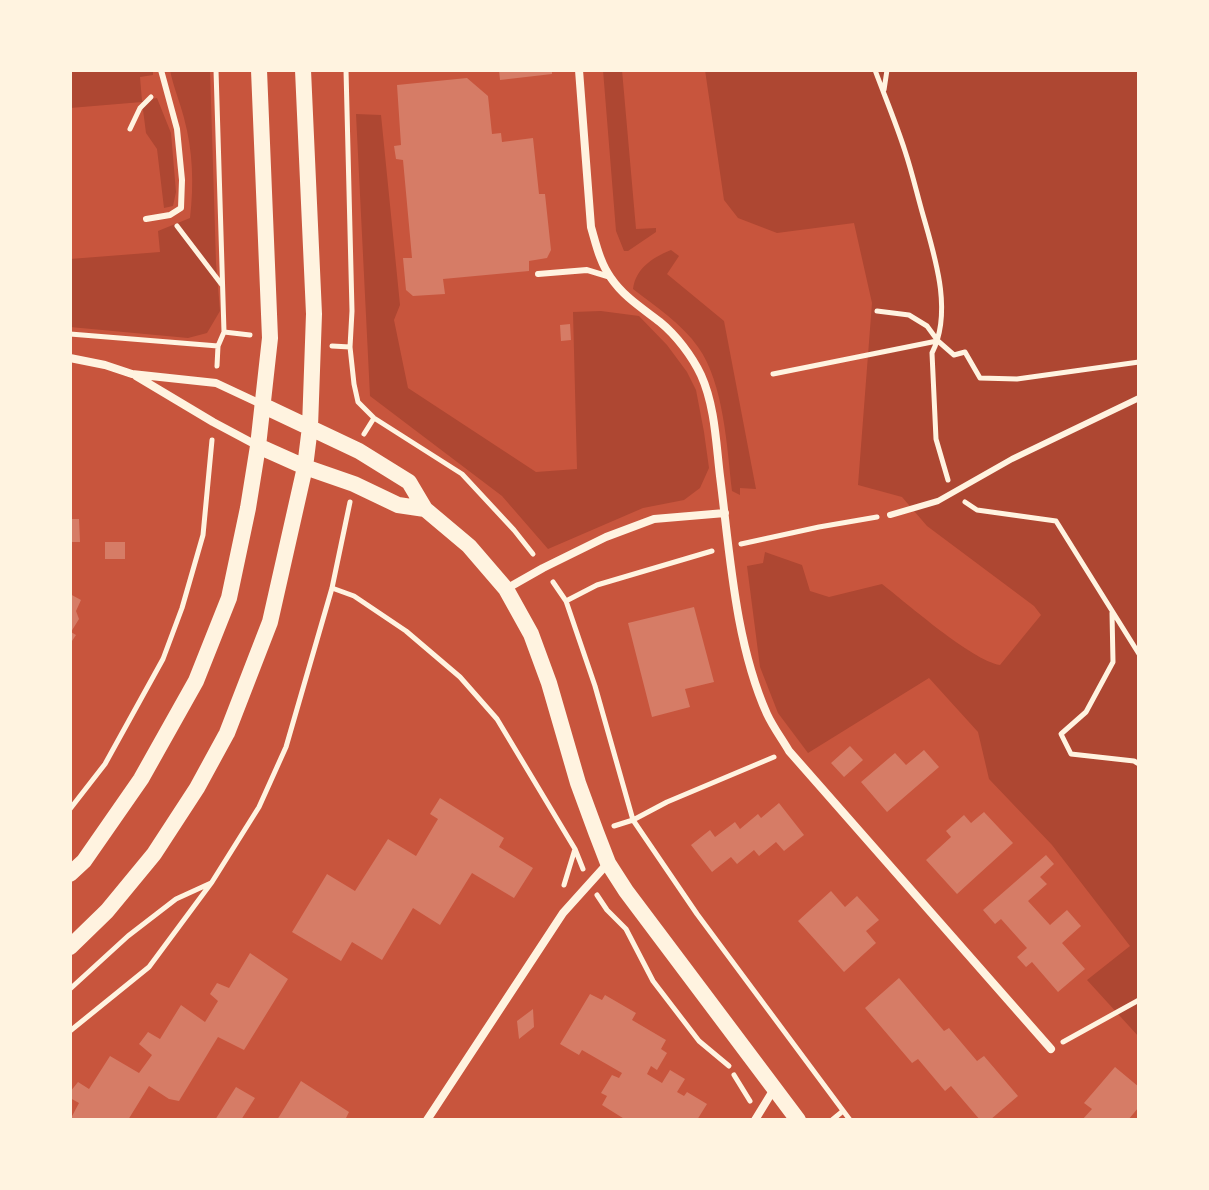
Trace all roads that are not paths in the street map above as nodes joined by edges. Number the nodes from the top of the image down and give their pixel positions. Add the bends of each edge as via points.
1 (161, 70) edge
2 (259, 70) edge
3 (303, 70) edge
4 (579, 70) edge
5 (146, 219) dead end
6 (538, 274) dead end
7 (610, 277) junction
8 (70, 358) edge
9 (132, 374) junction
10 (1139, 398) edge
11 (264, 406) junction
12 (310, 427) junction
13 (258, 446) junction
14 (305, 467) junction
15 (425, 509) junction
16 (725, 513) junction
17 (890, 515) road end
18 (506, 589) junction
19 (608, 863) junction
20 (70, 874) edge
21 (70, 947) edge
22 (1051, 1049) road end
23 (774, 1089) junction
24 (756, 1118) edge
25 (427, 1120) edge
26 (798, 1120) edge

1 - 5 lane via 177,129 181,208
2 - 11 main road via 270,338
3 - 12 main road via 314,314
4 - 7 street via 591,227
6 - 7 lane via 587,270
7 - 16 street via 664,325 700,373 710,403
8 - 9 street
9 - 11 street via 216,383
9 - 13 street
10 - 17 lane via 938,501
11 - 12 main road
11 - 13 main road
12 - 14 main road
12 - 15 main road via 409,482
13 - 14 main road
13 - 20 main road via 229,598 196,681 141,779
14 - 15 main road via 398,505
14 - 21 main road via 270,622 227,733 154,854
15 - 18 main road via 469,546
16 - 18 street via 654,519 606,537
16 - 22 street via 744,645 754,682 789,751
18 - 19 main road via 531,634
19 - 23 main road
19 - 25 street via 563,913
23 - 24 street
23 - 26 main road

